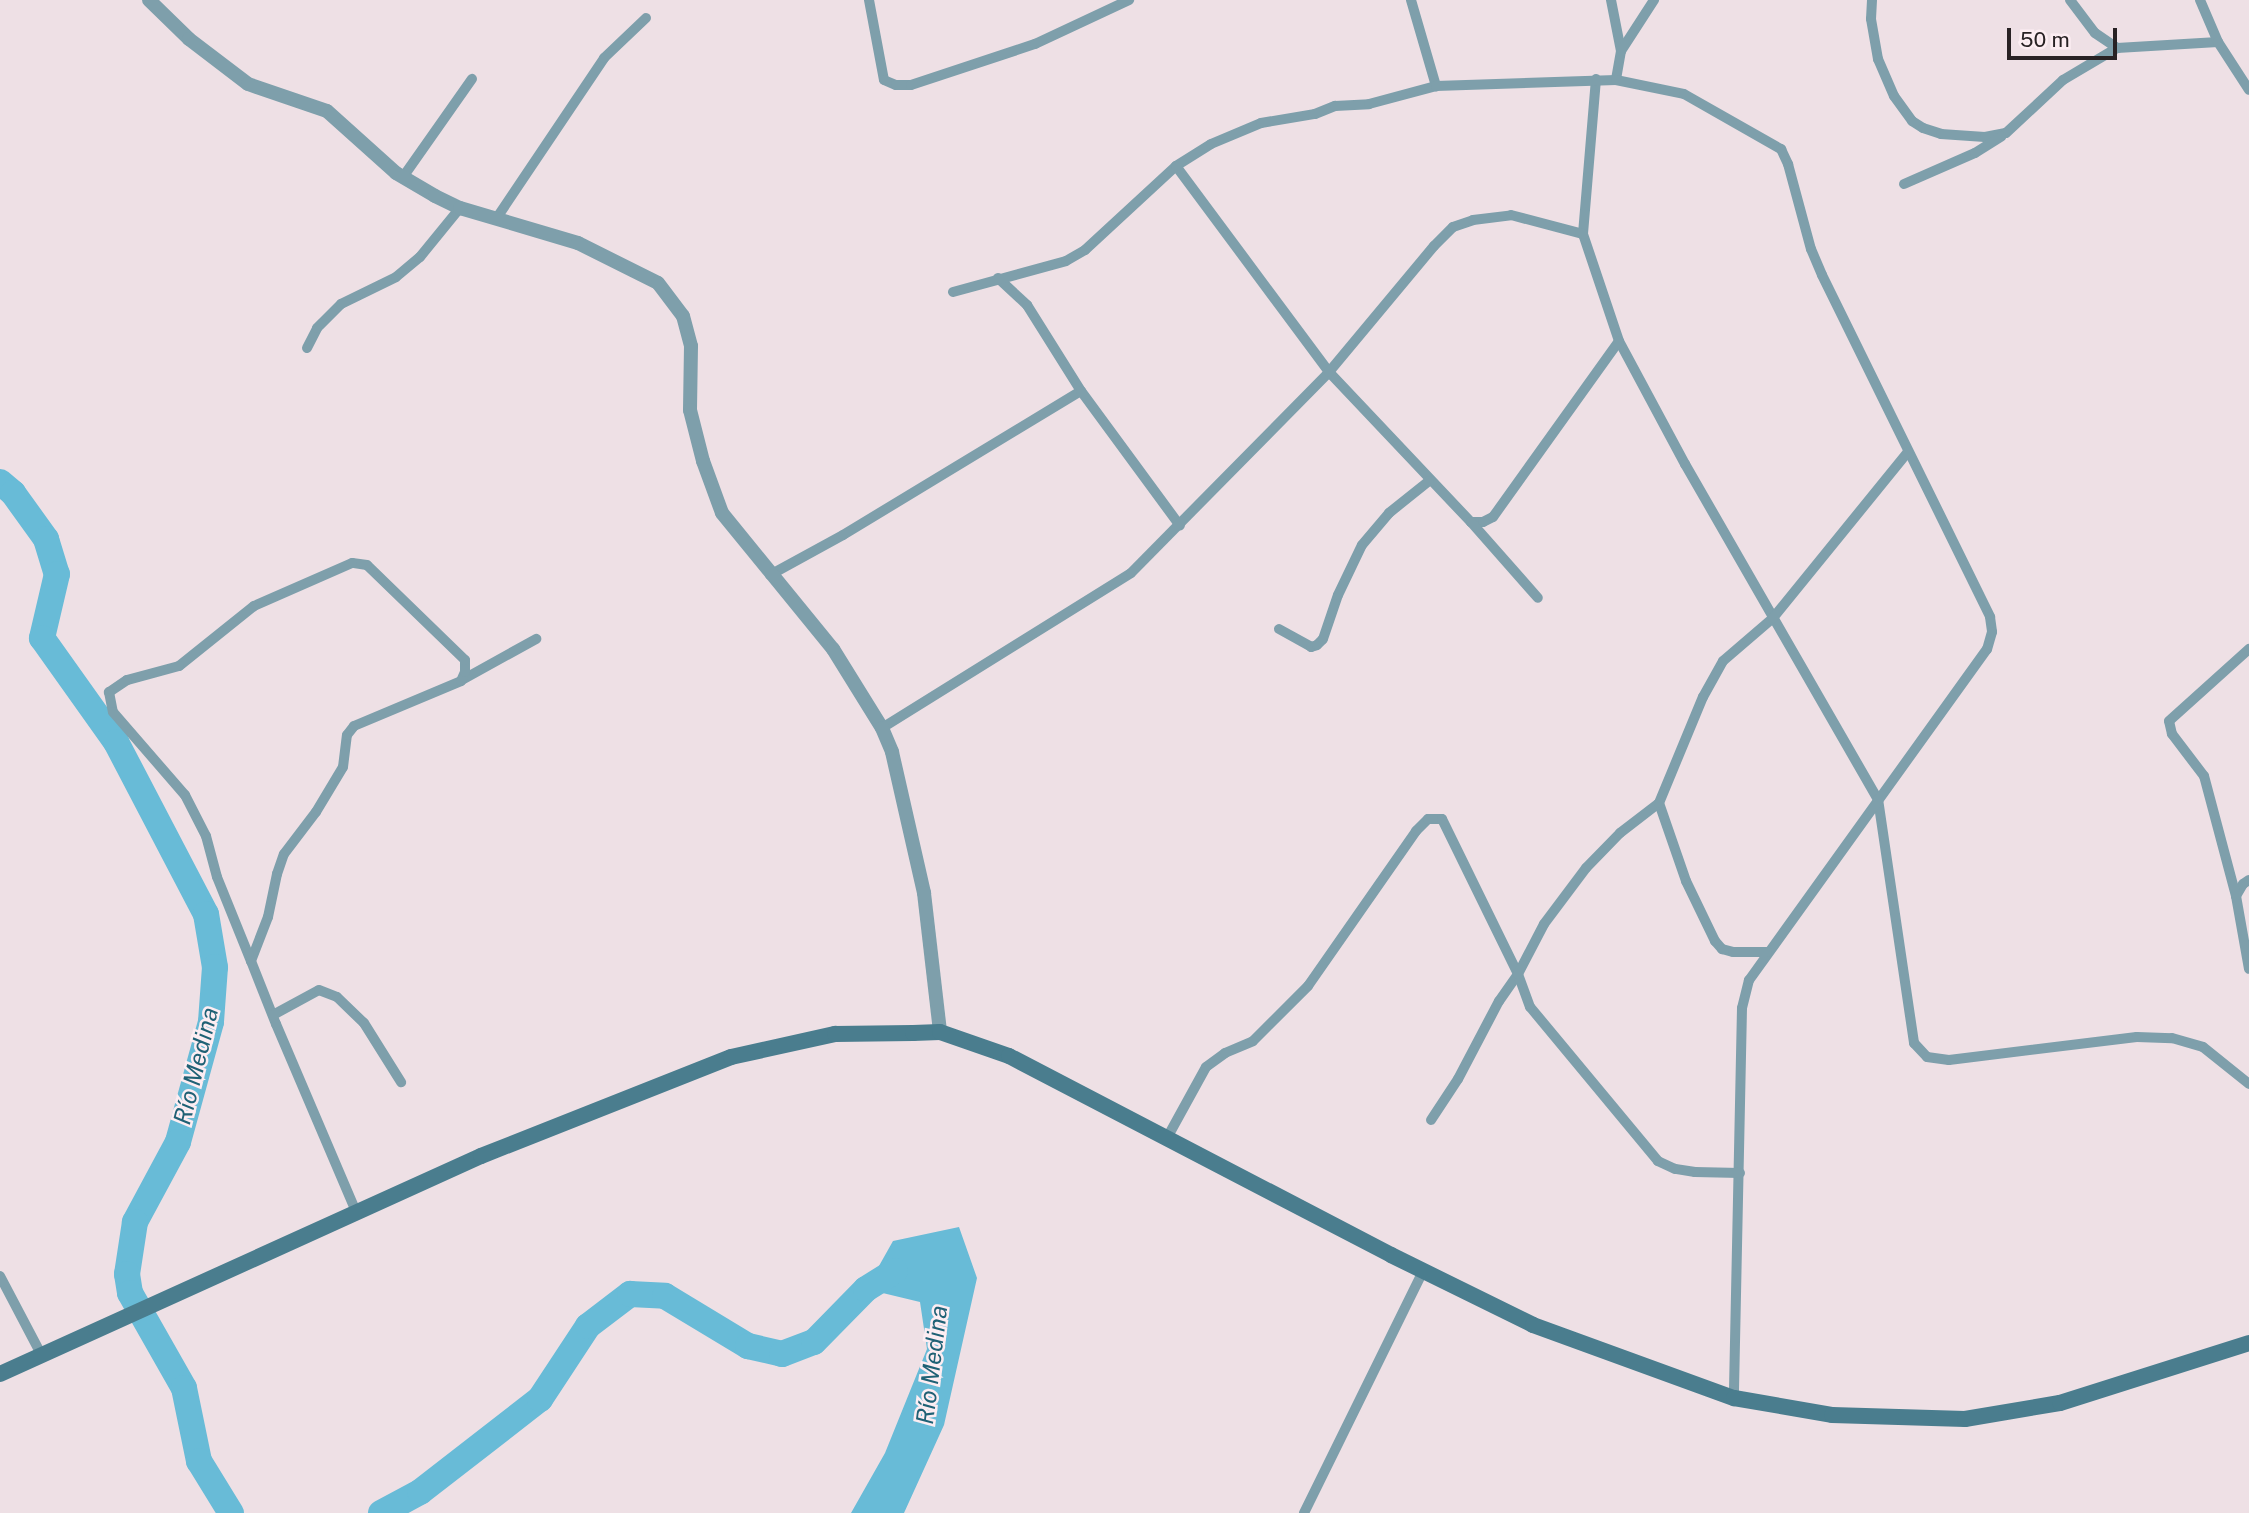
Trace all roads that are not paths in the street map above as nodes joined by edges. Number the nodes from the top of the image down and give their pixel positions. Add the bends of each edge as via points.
1 (149, 0) edge
2 (869, 0) edge
3 (1129, 0) edge
4 (1411, 0) edge
5 (1611, 0) edge
6 (1654, 0) edge
7 (1871, 0) edge
8 (2070, 0) edge
9 (2200, 0) edge
10 (646, 18) dead end
11 (2218, 42) junction
12 (2117, 48) junction
13 (1621, 51) junction
14 (472, 79) dead end
15 (1596, 79) junction
16 (1616, 80) junction
17 (1436, 86) junction
18 (2249, 90) edge
19 (2006, 133) junction
20 (1176, 166) junction
21 (403, 177) junction
22 (1904, 184) dead end
23 (460, 208) junction
24 (496, 219) junction
25 (1583, 234) junction
26 (998, 278) junction
27 (953, 292) dead end
28 (1619, 341) junction
29 (307, 348) dead end
30 (1329, 372) junction
31 (1081, 391) junction
32 (1908, 452) junction
33 (1429, 481) junction
34 (1471, 522) junction
35 (1180, 526) junction
36 (770, 575) junction
37 (1538, 598) dead end
38 (1773, 618) junction
39 (1279, 629) dead end
40 (536, 639) dead end
41 (2249, 649) edge
42 (461, 681) junction
43 (882, 728) junction
44 (1878, 799) junction
45 (1659, 803) junction
46 (2249, 880) edge
47 (2236, 896) junction
48 (1767, 952) junction
49 (251, 961) junction
50 (2249, 969) edge
51 (1518, 974) junction
52 (273, 1015) junction
53 (940, 1032) junction
54 (401, 1082) dead end
55 (2249, 1084) edge
56 (1431, 1120) dead end
57 (1167, 1138) junction
58 (1740, 1173) junction
59 (358, 1214) junction
60 (1423, 1271) junction
61 (0, 1276) edge
62 (2249, 1343) edge
63 (42, 1356) junction
64 (0, 1374) edge
65 (1734, 1398) junction
66 (1304, 1513) edge

1 - 21 street via 189,39 248,84 327,111
2 - 3 street via 884,80 896,85 911,85 1035,44
4 - 17 street
5 - 13 street
6 - 13 street
7 - 19 street via 1878,59 1894,96 1912,121 1941,134 1985,137
8 - 12 street via 2095,33
9 - 11 street
10 - 24 street via 604,58
11 - 12 street
11 - 18 street
12 - 19 street via 2063,80
13 - 16 street
14 - 21 street
15 - 16 street
15 - 17 street
15 - 25 street
16 - 32 street via 1684,94 1781,149 1811,249
17 - 20 street via 1368,104 1335,106 1261,123 1211,144
19 - 22 street via 1975,153
20 - 26 street via 1085,250 1066,261
20 - 30 street
21 - 23 street
23 - 24 street
23 - 29 street via 420,257 396,277 341,304 317,328
24 - 36 street via 578,243 658,283 683,316 691,346 690,410 722,513
25 - 28 street
25 - 30 street via 1511,215 1453,227
26 - 27 street
26 - 31 street via 1027,304
28 - 34 street via 1493,517
28 - 38 street
30 - 33 street
30 - 35 street
31 - 35 street
31 - 36 street
32 - 38 street
32 - 44 street via 1990,617 1992,632 1987,649
33 - 34 street
33 - 39 street via 1389,513 1362,545 1323,639 1311,647
34 - 37 street
35 - 43 street via 1131,573
36 - 43 street via 833,649
38 - 44 street
38 - 45 street via 1723,661
40 - 42 street
41 - 47 street via 2169,721 2172,734 2204,776
42 - 49 street via 354,726 347,735 343,767 284,854
42 - 49 street via 465,660 367,565 352,564 254,606 179,666 127,680 108,692 113,712 190,805 206,836 217,877
43 - 53 street via 895,763 925,893
44 - 48 street via 1792,924
44 - 55 street via 1914,1044 1927,1057 1949,1060 2137,1037 2172,1038 2203,1047
45 - 48 street via 1686,881 1715,942 1733,952
45 - 51 street via 1619,833 1586,868 1544,924
46 - 47 street
47 - 50 street
48 - 58 street via 1749,980 1742,1008
49 - 52 street
51 - 56 street
51 - 57 street via 1448,829 1442,819 1428,819 1308,986 1253,1041 1206,1067
51 - 58 street via 1530,1007 1658,1161 1695,1172
52 - 54 street via 319,990 337,997 364,1023
52 - 59 street
53 - 57 main road via 1009,1056
53 - 59 main road via 835,1034 730,1056 481,1156
57 - 60 main road
58 - 65 street
59 - 63 main road
60 - 65 main road via 1533,1325
60 - 66 street
61 - 63 street
62 - 65 main road via 2060,1402 1965,1419 1832,1415
63 - 64 main road

